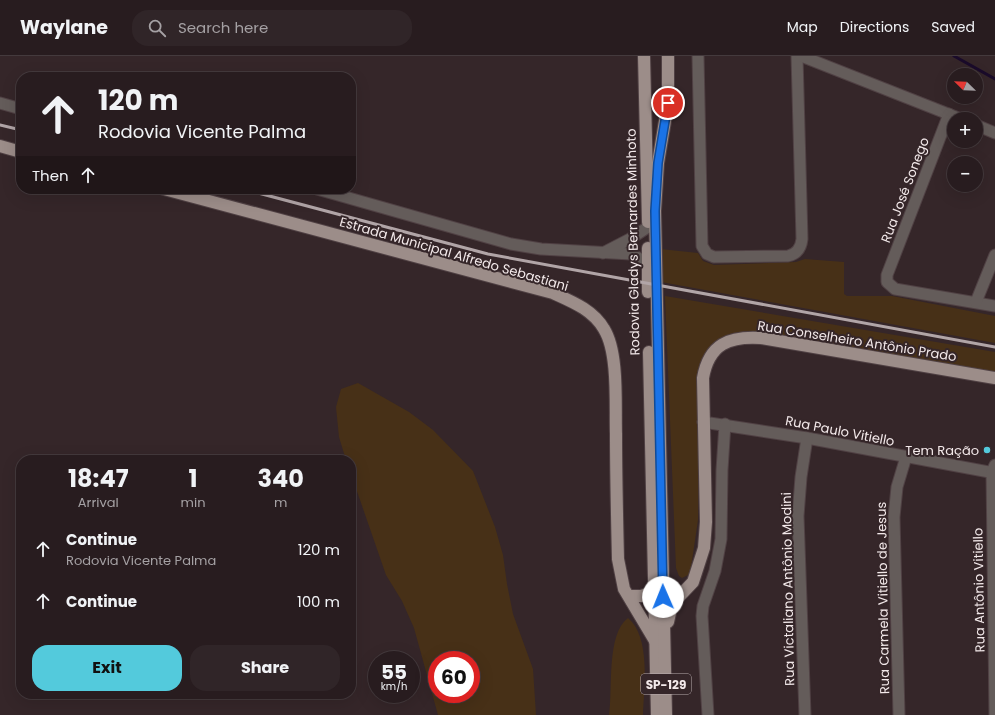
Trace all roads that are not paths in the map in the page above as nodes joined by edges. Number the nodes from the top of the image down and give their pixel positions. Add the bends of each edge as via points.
1 (644, 56) edge
2 (668, 56) edge
3 (698, 56) edge
4 (797, 56) edge
5 (801, 56) edge
6 (0, 104) edge
7 (16, 108) edge
8 (947, 113) edge
9 (947, 119) edge
10 (983, 128) edge
11 (995, 133) edge
12 (0, 146) edge
13 (16, 151) edge
14 (183, 194) edge
15 (335, 194) edge
16 (648, 227) junction
17 (602, 253) junction
18 (995, 255) edge
19 (648, 263) junction
20 (976, 302) junction
21 (995, 306) edge
22 (995, 378) edge
23 (703, 422) junction
24 (725, 424) junction
25 (655, 428) junction
26 (807, 438) junction
27 (906, 458) junction
28 (994, 470) edge
29 (693, 582) junction
30 (658, 589) junction
31 (629, 596) junction
32 (655, 641) junction
33 (665, 654) junction
34 (657, 715) edge
35 (666, 715) edge
36 (708, 715) edge
37 (805, 715) edge
38 (899, 715) edge
39 (994, 715) edge

1 - 16 main road, Rodovia Gladys Bernardes Minhoto / SP-129
2 - 25 main road, Rodovia Gladys Bernardes Minhoto / SP-129 via 668,103 658,163 655,211
3 - 4 street via 702,246 707,254 714,257 788,256 798,250 802,239
5 - 8 street
6 - 7 street
9 - 20 street, Rua José Sonego via 887,275 888,283 895,289
10 - 11 street
12 - 13 main road
14 - 31 main road, Estrada Municipal Alfredo Sebastiani via 553,293 588,311 601,325 611,345 618,559 624,589
15 - 17 street via 511,244 541,249
16 - 17 street
16 - 19 main road, Rodovia Gladys Bernardes Minhoto / SP-129
17 - 19 street via 631,254
18 - 20 street
19 - 25 main road, Rodovia Gladys Bernardes Minhoto / SP-129
20 - 21 street
22 - 23 main road, Rua Conselheiro Antônio Prado via 761,338 740,337 726,342 708,360 703,378
23 - 24 street, Rua Paulo Vitiello
23 - 29 main road, Rua Conselheiro Antônio Prado via 706,522 704,548
24 - 26 street, Rua Paulo Vitiello
24 - 36 street via 721,539 702,616
25 - 30 main road, SP-129
26 - 27 street, Rua Paulo Vitiello
26 - 37 street, Rua Victaliano Antônio Modini via 798,516
27 - 28 street, Rua Paulo Vitiello
27 - 38 street, Rua Carmela Vitiello de Jesus via 897,487 894,517
28 - 39 street, Rua Antônio Vitiello
29 - 30 main road via 675,591
29 - 33 main road via 671,607
30 - 31 main road via 641,596
30 - 32 main road, SP-129
30 - 33 main road, SP-129
31 - 32 main road, Estrada Municipal Alfredo Sebastiani
32 - 34 main road, SP-129
33 - 35 main road, SP-129

